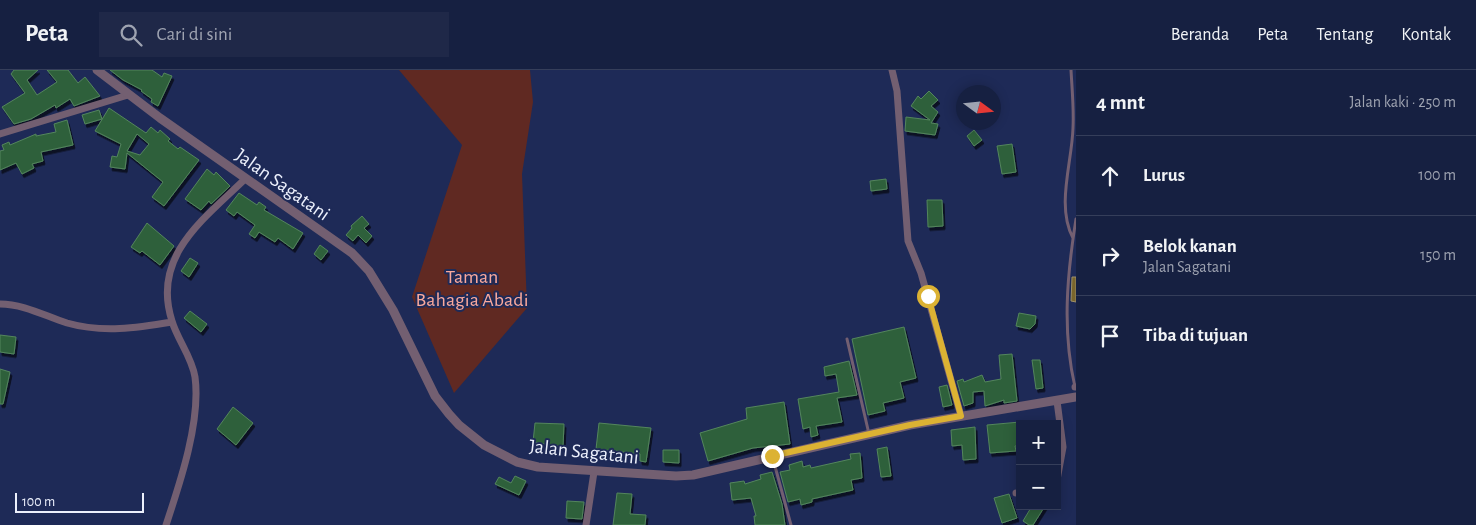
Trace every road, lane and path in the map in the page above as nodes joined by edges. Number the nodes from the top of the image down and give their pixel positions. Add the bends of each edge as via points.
1 (97, 70) edge
2 (892, 70) edge
3 (1071, 70) edge
4 (128, 95) junction
5 (0, 134) edge
6 (245, 179) junction
7 (1076, 218) edge
8 (1073, 239) junction
9 (0, 304) edge
10 (172, 322) junction
11 (847, 339) dead end
12 (1076, 388) edge
13 (1076, 397) edge
14 (1057, 402) junction
15 (961, 416) junction
16 (870, 434) junction
17 (772, 456) junction
18 (1060, 465) edge
19 (594, 472) junction
20 (166, 525) edge
21 (586, 525) edge
22 (791, 525) edge

1 - 4 street, Jalan Sagatani
2 - 15 street via 897,90 908,241 921,273
3 - 8 lane via 1074,125 1066,202 1067,227
4 - 5 street
4 - 6 street, Jalan Sagatani
6 - 10 street via 205,218 174,257 168,271 167,290
6 - 19 street, Jalan Sagatani via 360,260 393,310 435,396 470,435 501,454 528,465
7 - 8 lane
8 - 12 lane via 1066,300 1067,332
9 - 10 street via 11,304 89,328 112,330
10 - 20 street via 195,374 196,392 192,434
11 - 16 lane
13 - 14 street, Jalan Sagatani
14 - 15 street, Jalan Sagatani
14 - 18 street via 1063,447
15 - 16 street, Jalan Sagatani
16 - 17 street, Jalan Sagatani
17 - 19 street, Jalan Sagatani via 693,475
17 - 22 lane
19 - 21 street

